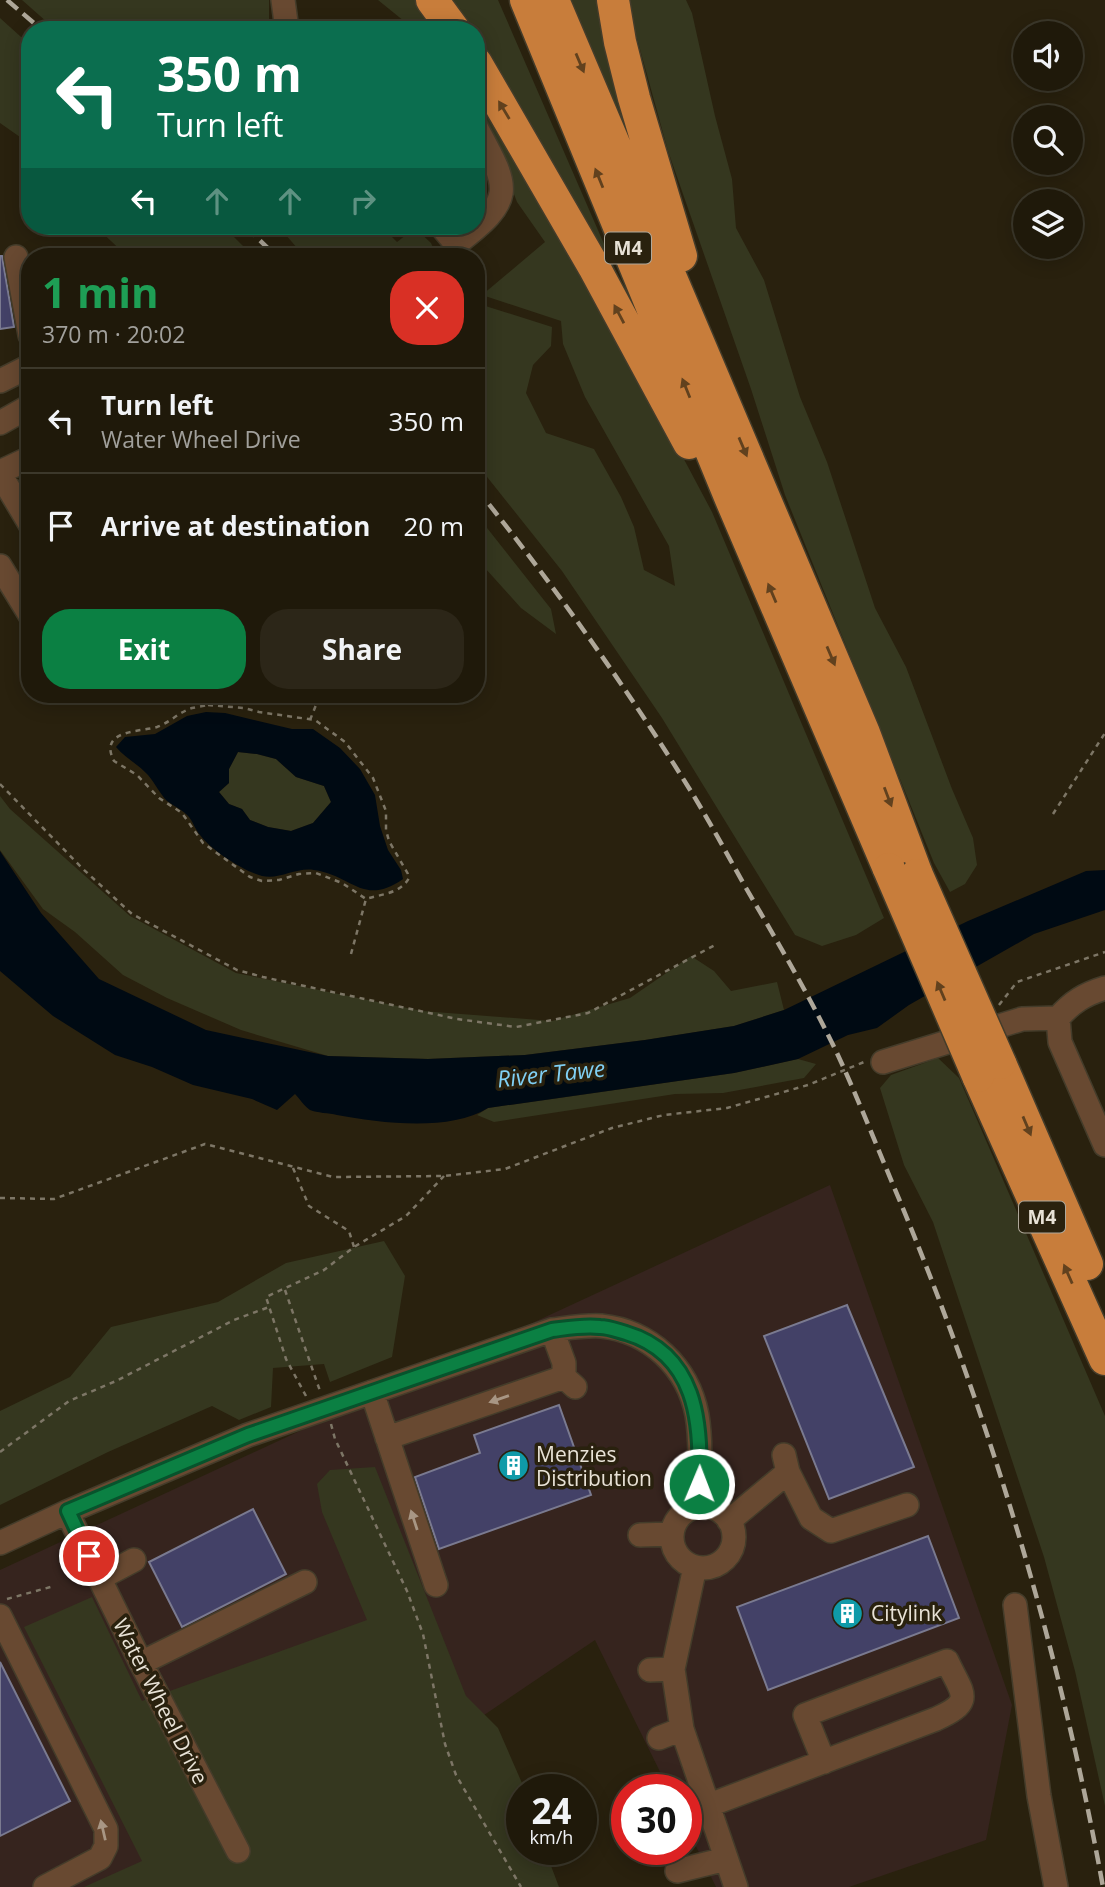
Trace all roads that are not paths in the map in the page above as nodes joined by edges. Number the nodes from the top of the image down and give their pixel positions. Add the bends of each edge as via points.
1 (283, 0) edge
2 (432, 0) edge
3 (526, 0) edge
4 (553, 0) edge
5 (613, 0) edge
6 (286, 21) edge
7 (447, 21) edge
8 (485, 79) edge
9 (485, 143) edge
10 (485, 219) edge
11 (448, 235) edge
12 (468, 235) edge
13 (16, 257) dead end
14 (21, 284) edge
15 (21, 370) edge
16 (0, 381) edge
17 (716, 384) junction
18 (21, 411) edge
19 (0, 423) edge
20 (21, 462) edge
21 (0, 473) edge
22 (730, 497) junction
23 (21, 509) edge
24 (0, 566) edge
25 (21, 600) edge
26 (903, 872) junction
27 (1105, 988) edge
28 (1058, 1018) junction
29 (874, 1062) road end
30 (989, 1069) junction
31 (1105, 1144) edge
32 (1105, 1305) edge
33 (552, 1330) junction
34 (1105, 1359) edge
35 (372, 1392) junction
36 (387, 1438) junction
37 (907, 1505) dead end
38 (698, 1507) junction
39 (68, 1511) junction
40 (729, 1521) junction
41 (672, 1534) junction
42 (640, 1535) dead end
43 (0, 1543) edge
44 (134, 1560) dead end
45 (695, 1567) junction
46 (100, 1578) junction
47 (304, 1582) dead end
48 (436, 1585) dead end
49 (1015, 1605) dead end
50 (0, 1616) edge
51 (141, 1663) junction
52 (673, 1669) junction
53 (650, 1670) dead end
54 (682, 1729) junction
55 (659, 1738) dead end
56 (824, 1762) junction
57 (707, 1806) junction
58 (238, 1852) dead end
59 (726, 1859) junction
60 (677, 1871) dead end
61 (45, 1887) edge
62 (736, 1887) edge
63 (1056, 1887) edge

1 - 6 street
2 - 7 highway
22 -> 3 highway, M4
4 -> 17 highway, M4
5 - 17 highway, M4 via 653,163 706,321
22 -> 8 highway, M4 via 702,468
9 - 10 street via 499,168 503,188 498,205
11 - 12 street via 456,244
13 - 14 street
15 - 16 street
17 -> 26 highway, M4 via 864,733
18 - 19 street
20 - 21 street
21 - 23 street
26 -> 22 highway, M4
24 - 25 street
26 - 30 highway, M4, bridge
27 - 28 street via 1086,994
28 - 29 street via 1022,1018
28 - 31 street via 1060,1042
30 -> 32 highway, M4
34 -> 30 highway, M4
33 - 35 street
33 -> 36 street via 570,1382
33 - 38 street via 602,1326 646,1339 678,1369 690,1389 697,1416
35 - 36 street
35 - 39 street via 248,1435
48 -> 36 street
37 - 40 street via 831,1531 811,1518 786,1463
38 - 40 street via 709,1507
38 - 41 street via 681,1515
39 - 43 street
39 - 46 street, Water Wheel Drive
40 - 45 street via 734,1539 728,1556 717,1565
41 - 42 street
41 - 45 street via 677,1555
44 - 46 street
45 - 52 street
46 - 51 street, Water Wheel Drive
47 - 51 street
49 - 63 street via 1039,1796
61 -> 50 street via 100,1858 106,1829
51 - 58 street, Water Wheel Drive
52 - 53 street
52 - 54 street
54 - 55 street
54 - 57 street
56 - 56 street via 805,1715 947,1661 962,1693 956,1710
56 - 57 street via 777,1768
57 - 59 street
59 - 60 street
59 - 62 street

